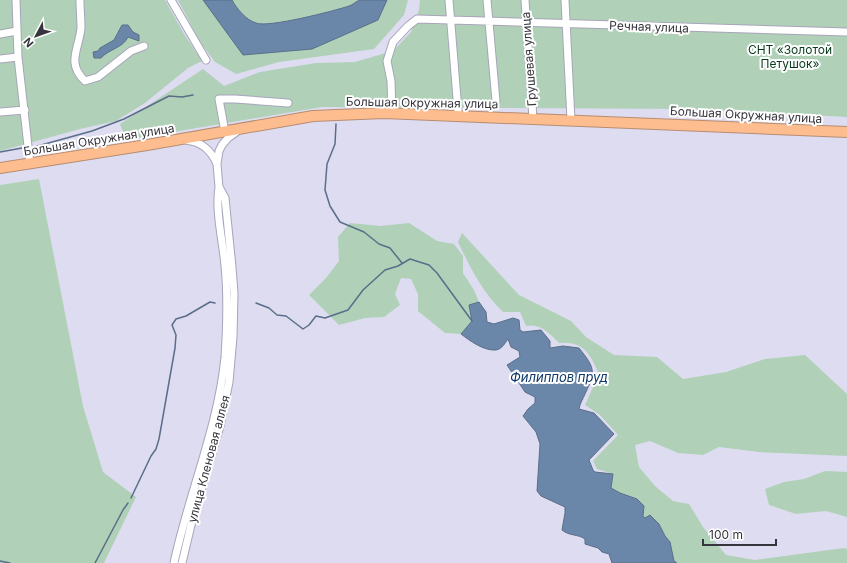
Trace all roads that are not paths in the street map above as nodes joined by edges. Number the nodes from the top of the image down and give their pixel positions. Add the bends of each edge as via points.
1 (16, 0) edge
2 (80, 0) edge
3 (171, 0) edge
4 (449, 0) edge
5 (487, 0) edge
6 (525, 0) edge
7 (565, 0) edge
8 (450, 21) junction
9 (489, 22) junction
10 (527, 23) junction
11 (566, 24) junction
12 (17, 31) junction
13 (847, 32) edge
14 (0, 34) edge
15 (144, 46) dead end
16 (18, 57) junction
17 (0, 59) edge
18 (206, 60) dead end
19 (496, 101) dead end
20 (288, 103) dead end
21 (25, 110) junction
22 (458, 111) dead end
23 (0, 112) edge
24 (392, 114) junction
25 (533, 119) junction
26 (571, 120) junction
27 (241, 129) junction
28 (225, 132) junction
29 (847, 132) edge
30 (178, 140) junction
31 (30, 164) junction
32 (217, 164) junction
33 (0, 168) edge
34 (220, 187) junction
35 (174, 563) edge
36 (182, 563) edge

1 - 12 street
2 - 15 street via 81,30 75,64 78,74 85,81 98,77 131,51
3 - 18 street
4 - 8 street
5 - 9 street
6 - 10 street, Грушевая улица
7 - 11 street
8 - 9 street, Речная улица
8 - 22 street
8 - 24 street, Речная улица via 417,19 393,42 387,61 391,81
9 - 10 street, Речная улица
9 - 19 street
10 - 11 street, Речная улица
10 - 25 street, Грушевая улица
11 - 13 street, Речная улица
11 - 26 street
12 - 14 street
12 - 16 street
16 - 17 street
16 - 21 street
20 - 28 street via 219,100
21 - 23 street
21 - 31 street
24 - 25 highway, Большая Окружная улица
24 - 27 highway, Большая Окружная улица via 313,116
25 - 26 highway, Большая Окружная улица
26 - 29 highway, Большая Окружная улица
27 - 28 highway, Большая Окружная улица
27 - 32 street via 222,145
28 - 30 highway, Большая Окружная улица
30 - 31 highway, Большая Окружная улица
30 - 32 street via 203,146
31 - 33 highway, Большая Окружная улица
32 - 34 street, улица Кленовая аллея
34 - 35 street, улица Кленовая аллея via 218,199 227,293 225,359 213,424
34 - 36 street, улица Кленовая аллея via 224,198 232,267 232,359 220,426

